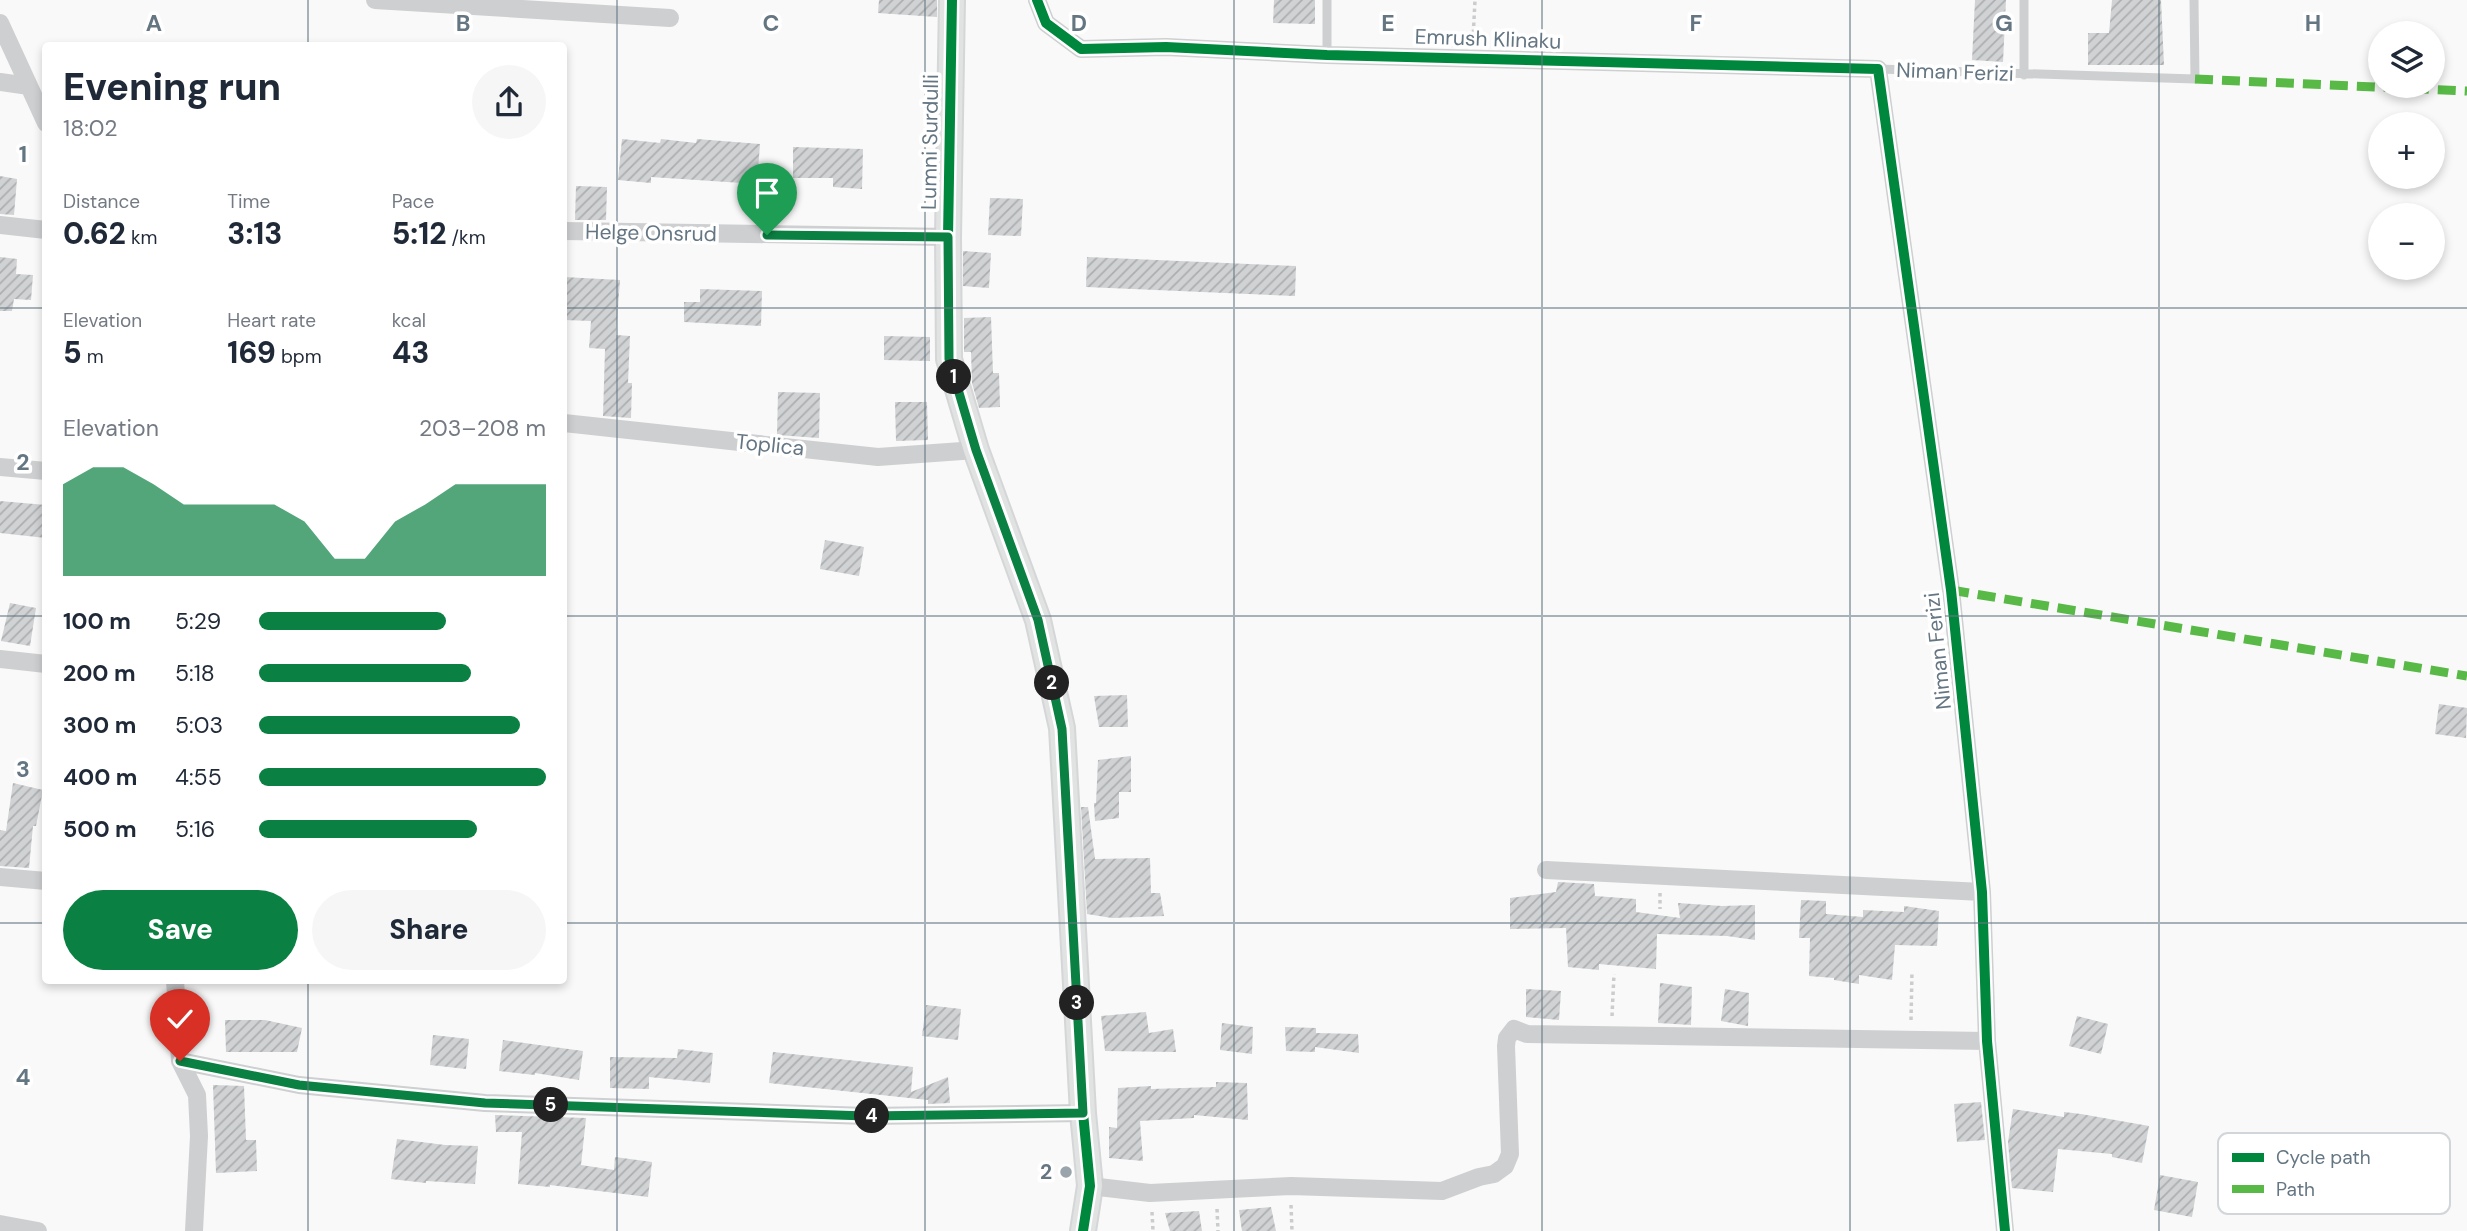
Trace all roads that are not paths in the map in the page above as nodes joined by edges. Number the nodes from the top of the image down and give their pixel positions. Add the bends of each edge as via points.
1 (375, 0) edge
2 (952, 0) edge
3 (1037, 0) edge
4 (1326, 0) edge
5 (2025, 0) edge
6 (2194, 0) edge
7 (670, 18) dead end
8 (0, 23) edge
9 (1327, 55) junction
10 (1878, 69) junction
11 (2024, 75) junction
12 (0, 82) edge
13 (29, 86) junction
14 (42, 114) edge
15 (0, 225) edge
16 (42, 230) edge
17 (567, 231) edge
18 (948, 237) junction
19 (567, 423) edge
20 (976, 450) junction
21 (0, 467) edge
22 (42, 471) edge
23 (0, 659) edge
24 (42, 664) edge
25 (1546, 870) dead end
26 (0, 877) edge
27 (42, 881) edge
28 (1982, 891) junction
29 (175, 984) edge
30 (1987, 1041) junction
31 (180, 1061) junction
32 (1083, 1113) junction
33 (1090, 1186) junction
34 (0, 1224) edge
35 (38, 1231) edge
36 (194, 1231) edge
37 (1083, 1231) edge
38 (2005, 1231) edge

1 - 7 street
2 - 18 street, Lumni Surdulli
3 - 9 street, Emrush Klinaku via 1046,23 1081,49 1166,47
4 - 9 lane
5 - 11 lane, Niman Ferizi
6 - 11 lane, Niman Ferizi via 2195,79
8 - 13 street
9 - 10 street, Emrush Klinaku
10 - 11 lane, Niman Ferizi
10 - 28 street, Niman Ferizi via 1943,520
12 - 13 street
13 - 14 street
15 - 16 street
17 - 18 street, Helge Onsrud
18 - 20 street, Lumni Surdulli via 949,359
19 - 20 street, Toplica via 878,457
20 - 32 street, Lumni Surdulli via 1038,620 1062,729
21 - 22 street
23 - 24 street
25 - 28 street
26 - 27 street
28 - 30 street, Niman Ferizi
29 - 31 street
30 - 33 street via 1527,1034 1514,1029 1506,1046 1510,1154 1505,1166 1494,1174 1442,1191 1291,1186 1150,1193
30 - 38 street, Niman Ferizi
31 - 32 street via 299,1085 485,1103 866,1116
31 - 36 street via 197,1095 200,1136
32 - 33 street, Lumni Surdulli
33 - 37 street, Lumni Surdulli
34 - 35 street

